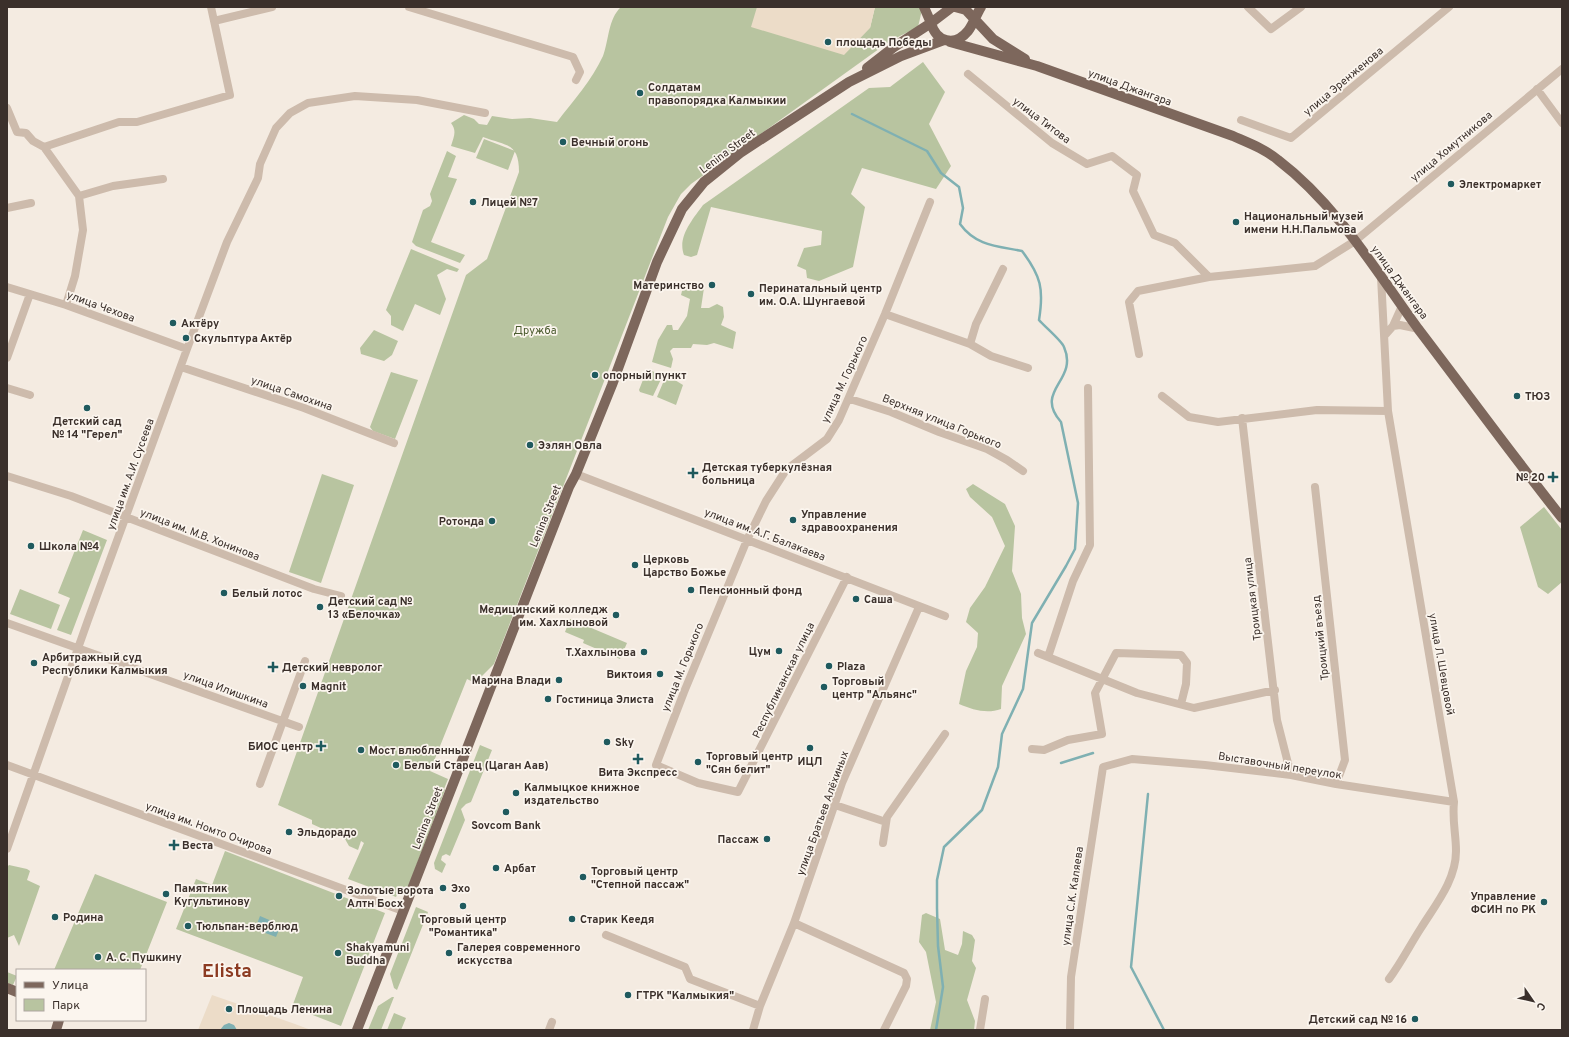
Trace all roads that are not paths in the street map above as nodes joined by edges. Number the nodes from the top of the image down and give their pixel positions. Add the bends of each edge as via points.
1 (211, 7) edge
2 (272, 7) edge
3 (409, 7) edge
4 (924, 7) edge
5 (952, 7) edge
6 (955, 7) edge
7 (981, 7) edge
8 (1248, 7) edge
9 (1301, 7) edge
10 (1449, 7) edge
11 (974, 19) junction
12 (214, 21) junction
13 (931, 23) junction
14 (947, 41) junction
15 (1037, 66) junction
16 (1562, 69) edge
17 (968, 74) dead end
18 (576, 80) dead end
19 (849, 82) junction
20 (1537, 89) junction
21 (7, 108) edge
22 (484, 113) dead end
23 (1241, 120) dead end
24 (1562, 123) edge
25 (44, 147) junction
26 (162, 179) dead end
27 (79, 196) junction
28 (930, 202) dead end
29 (32, 203) dead end
30 (7, 208) edge
31 (1355, 241) junction
32 (1003, 269) dead end
33 (1381, 277) junction
34 (1208, 278) junction
35 (7, 287) edge
36 (30, 294) junction
37 (66, 305) junction
38 (1402, 306) junction
39 (885, 314) junction
40 (1393, 326) junction
41 (1419, 329) junction
42 (1385, 335) junction
43 (970, 344) junction
44 (187, 349) junction
45 (1139, 354) dead end
46 (7, 358) edge
47 (181, 367) junction
48 (1028, 368) dead end
49 (7, 388) edge
50 (1088, 388) dead end
51 (30, 395) dead end
52 (1162, 396) dead end
53 (850, 399) junction
54 (1388, 411) junction
55 (1242, 418) junction
56 (394, 443) dead end
57 (1022, 471) dead end
58 (576, 474) junction
59 (7, 476) edge
60 (1315, 487) dead end
61 (126, 518) junction
62 (1562, 518) edge
63 (747, 540) junction
64 (847, 577) junction
65 (341, 596) dead end
66 (919, 607) junction
67 (945, 616) dead end
68 (7, 623) edge
69 (78, 649) junction
70 (1038, 653) dead end
71 (1048, 657) junction
72 (305, 661) dead end
73 (1101, 678) junction
74 (1275, 690) junction
75 (1181, 704) junction
76 (283, 721) junction
77 (299, 727) dead end
78 (945, 734) dead end
79 (1032, 748) dead end
80 (7, 765) edge
81 (1103, 767) joint
82 (34, 775) junction
83 (1291, 775) junction
84 (260, 784) dead end
85 (1336, 784) junction
86 (738, 792) joint
87 (1454, 802) junction
88 (835, 805) junction
89 (886, 822) junction
90 (883, 843) dead end
91 (7, 849) edge
92 (403, 911) junction
93 (794, 923) junction
94 (606, 935) dead end
95 (1389, 979) dead end
96 (985, 999) dead end
97 (760, 1006) junction
98 (357, 1030) edge
99 (753, 1030) edge
100 (884, 1030) edge
101 (980, 1030) edge
102 (1070, 1030) edge

1 - 12 street
2 - 12 street
3 - 18 street via 574,57 580,72
4 - 13 main road
5 - 13 main road, Lenina Street
6 - 11 main road, улица Джангара via 966,10
7 - 11 main road
8 - 9 street via 1271,29
10 - 23 street, улица Эренженова via 1291,138
11 - 14 main road, Lenina Street via 968,31 958,40
11 - 15 main road, улица Джангара via 993,39
12 - 25 street via 230,95 137,122 119,122
13 - 14 main road via 935,34
13 - 19 main road, Lenina Street via 894,47
14 - 15 main road, улица Джангара
14 - 19 main road, Lenina Street via 901,56
15 - 31 main road, улица Джангара via 1256,146 1277,159 1299,178
16 - 20 street, улица Хомутникова
17 - 34 street, улица Титова via 1052,143 1087,164 1112,156 1137,175 1133,191 1154,235 1175,243
19 - 58 main road, Lenina Street via 740,153 704,182 682,209 657,262
20 - 24 street
20 - 31 street, улица Хомутникова
21 - 25 street via 17,132 26,133
22 - 44 street, улица им. А.И. Сусеева via 417,100 369,96 318,100 301,106 285,118 272,136 260,164 258,178 227,242
25 - 27 street
26 - 27 street via 113,186
27 - 37 street via 83,230 75,276
28 - 39 street, улица М. Горького
29 - 30 street
31 - 33 main road, улица Джангара
31 - 34 street via 1316,266
32 - 43 street via 976,324
33 - 38 main road, улица Джангара
33 - 42 street, улица Л. Шевцовой
34 - 45 street via 1138,291 1129,302
35 - 36 street, улица Чехова
36 - 37 street, улица Чехова
36 - 46 street
37 - 44 street, улица Чехова
38 - 40 street
38 - 41 main road, улица Джангара
39 - 43 street
39 - 53 street, улица М. Горького
40 - 41 street
40 - 42 street
41 - 62 main road, улица Джангара
42 - 54 street, улица Л. Шевцовой
43 - 48 street via 991,356
44 - 47 street, улица им. А.И. Сусеева
47 - 56 street, улица Самохина via 304,408
47 - 61 street, улица им. А.И. Сусеева
49 - 51 street
50 - 71 street via 1090,545 1073,581
52 - 55 street via 1189,416 1218,422
53 - 57 street, Верхняя улица Горького via 987,449
53 - 63 street, улица М. Горького via 827,440 786,470 766,501
54 - 55 street via 1317,410
54 - 87 street, улица Л. Шевцовой
55 - 74 street, Троицкая улица
58 - 63 street, улица им. А.Г. Балакаева
58 - 92 main road, Lenina Street
59 - 61 street, улица им. М.В. Хонинова via 71,496
60 - 85 street, Троицкий въезд via 1345,760
61 - 65 street, улица им. М.В. Хонинова via 314,589
61 - 69 street, улица им. А.И. Сусеева
63 - 64 street, улица им. А.Г. Балакаева
63 - 86 street, улица М. Горького via 656,765 698,783
64 - 66 street, улица им. А.Г. Балакаева
64 - 86 street, Республиканская улица
66 - 67 street, улица им. А.Г. Балакаева
66 - 88 street, улица Братьев Алёхиных
68 - 69 street, улица Илишкина
69 - 76 street, улица Илишкина
69 - 82 street, улица им. А.И. Сусеева
70 - 71 street
71 - 73 street
72 - 76 street
73 - 75 street via 1137,693
73 - 75 street via 1116,653 1181,655 1187,663 1186,684
73 - 79 street via 1095,693 1102,734 1068,740 1044,750
74 - 75 street via 1194,708
74 - 83 street, Троицкая улица via 1277,720
76 - 77 street, улица Илишкина
76 - 84 street
78 - 89 street
80 - 82 street, улица им. Номто Очирова
81 - 83 street, Выставочный переулок via 1132,759
81 - 102 street, улица С.К. Каляева via 1071,976
82 - 91 street, улица им. А.И. Сусеева
82 - 92 street, улица им. Номто Очирова
83 - 85 street, Выставочный переулок
85 - 87 street, Выставочный переулок
87 - 95 street, улица Л. Шевцовой via 1452,817 1456,851 1451,877 1402,962
88 - 89 street
88 - 93 street, улица Братьев Алёхиных
89 - 90 street
92 - 98 main road, Lenina Street
93 - 97 street, улица Братьев Алёхиных
93 - 100 street via 904,973 907,979 906,986
94 - 97 street via 685,967 690,979
96 - 101 street
97 - 99 street, улица Братьев Алёхиных

